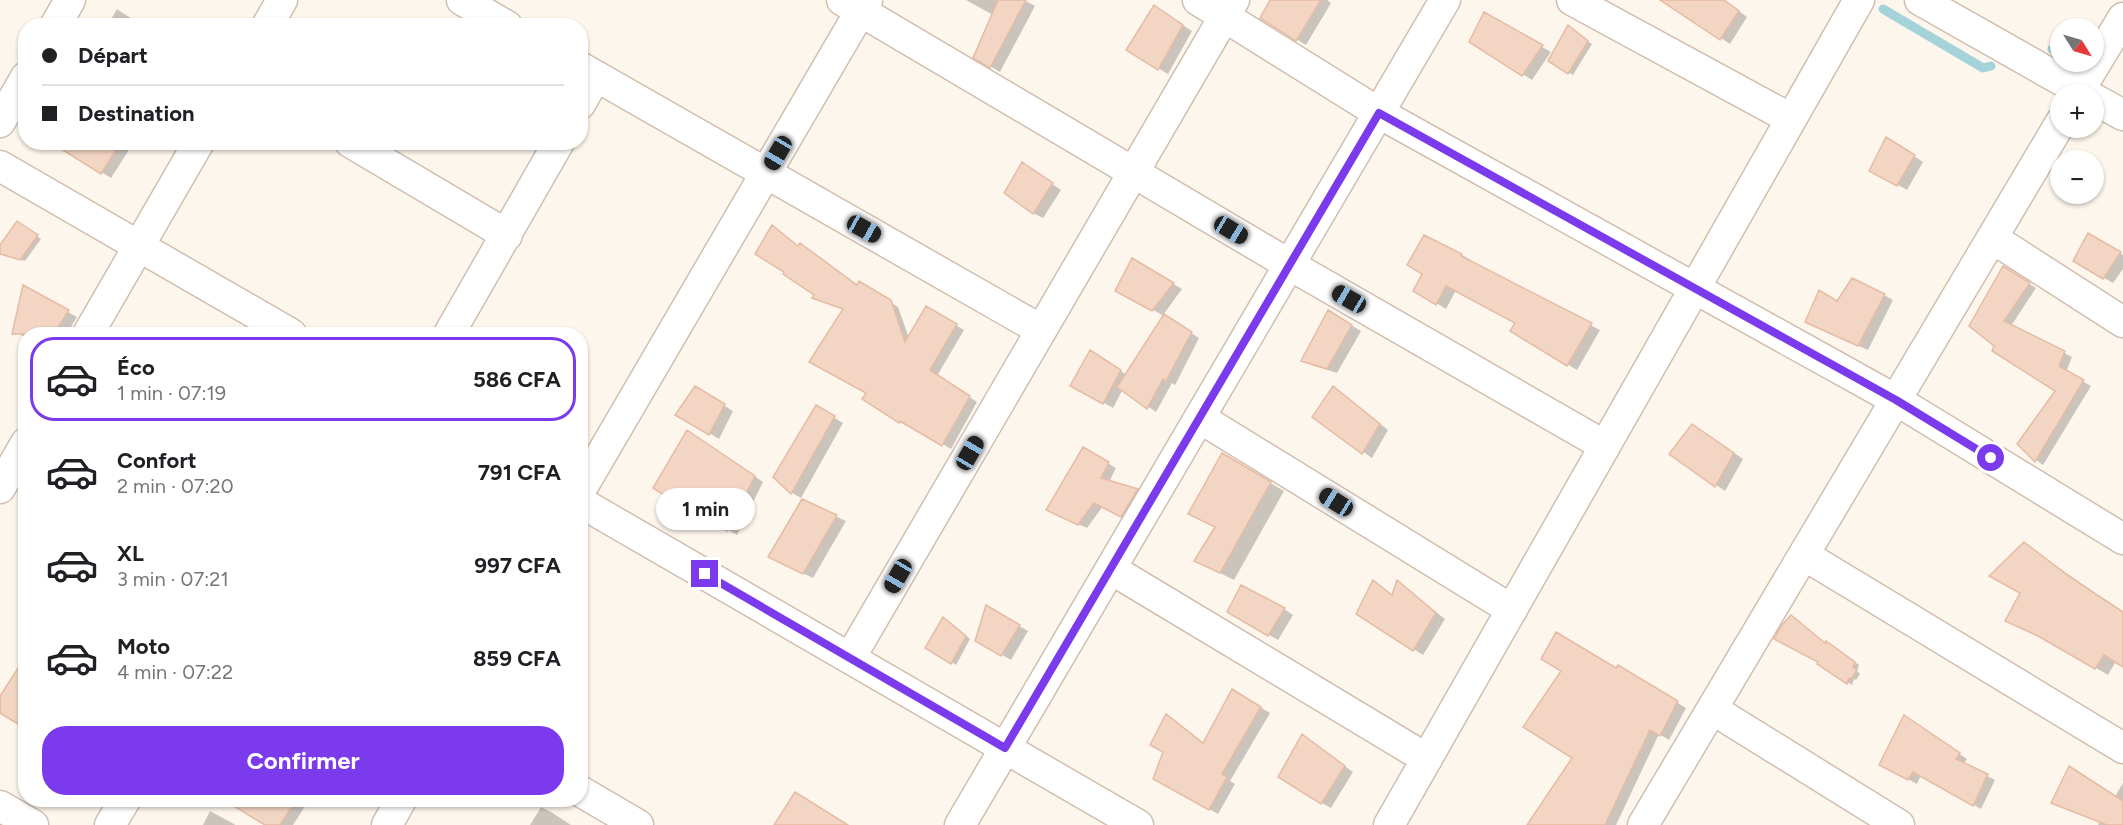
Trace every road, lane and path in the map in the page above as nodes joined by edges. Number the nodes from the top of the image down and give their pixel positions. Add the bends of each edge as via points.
1 (70, 0) edge
2 (282, 0) edge
3 (462, 0) edge
4 (1198, 0) edge
5 (1445, 0) edge
6 (1572, 0) edge
7 (1859, 0) edge
8 (1920, 0) edge
9 (856, 4) edge
10 (1229, 8) edge
11 (60, 18) edge
12 (272, 18) edge
13 (493, 18) edge
14 (2123, 18) edge
15 (588, 72) edge
16 (2065, 84) edge
17 (2090, 84) edge
18 (18, 91) edge
19 (2104, 106) edge
20 (1379, 113) junction
21 (2123, 116) edge
22 (1791, 119) junction
23 (0, 122) edge
24 (2051, 138) edge
25 (194, 150) edge
26 (364, 150) edge
27 (555, 150) edge
28 (0, 166) edge
29 (1134, 171) junction
30 (766, 173) junction
31 (507, 235) junction
32 (1992, 238) junction
33 (139, 247) junction
34 (1290, 265) junction
35 (1695, 288) junction
36 (2123, 322) edge
37 (92, 327) edge
38 (279, 327) edge
39 (453, 327) edge
40 (1041, 330) junction
41 (1896, 400) junction
42 (1200, 418) junction
43 (1605, 446) junction
44 (18, 456) edge
45 (588, 477) edge
46 (1, 482) edge
47 (588, 507) edge
48 (2123, 539) edge
49 (1804, 555) junction
50 (1111, 569) junction
51 (1512, 610) junction
52 (850, 658) junction
53 (1712, 709) junction
54 (1005, 748) junction
55 (2123, 748) edge
56 (1427, 759) junction
57 (588, 797) edge
58 (0, 806) edge
59 (121, 807) edge
60 (397, 807) edge
61 (33, 825) edge
62 (111, 825) edge
63 (387, 825) edge
64 (638, 825) edge
65 (960, 825) edge
66 (1138, 825) edge
67 (1389, 825) edge
68 (1643, 825) edge
69 (1899, 825) edge

1 - 11 street
2 - 12 street
3 - 13 street
4 - 10 street
5 - 20 street
6 - 22 street
7 - 22 street
8 - 16 street
9 - 29 street
9 - 30 street
10 - 20 street
10 - 29 street
14 - 17 street
15 - 30 street
18 - 23 street
19 - 21 street
20 - 34 street
20 - 35 street
22 - 35 street
24 - 32 street
25 - 33 street
26 - 31 street
27 - 31 street
28 - 33 street
29 - 34 street
29 - 40 street
30 - 40 street
30 - 45 street
31 - 39 street
32 - 36 street
32 - 41 street
33 - 37 street
33 - 38 street
34 - 42 street
34 - 43 street
35 - 41 street
35 - 43 street
40 - 52 street
41 - 48 street
41 - 49 street
42 - 50 street
42 - 51 street
43 - 51 street
44 - 46 street
47 - 52 street
49 - 53 street
49 - 55 street
50 - 54 street
50 - 56 street
51 - 56 street
52 - 54 street
53 - 68 street
53 - 69 street
54 - 65 street
54 - 66 street
56 - 67 street
57 - 64 street
58 - 61 street
59 - 62 street
60 - 63 street

